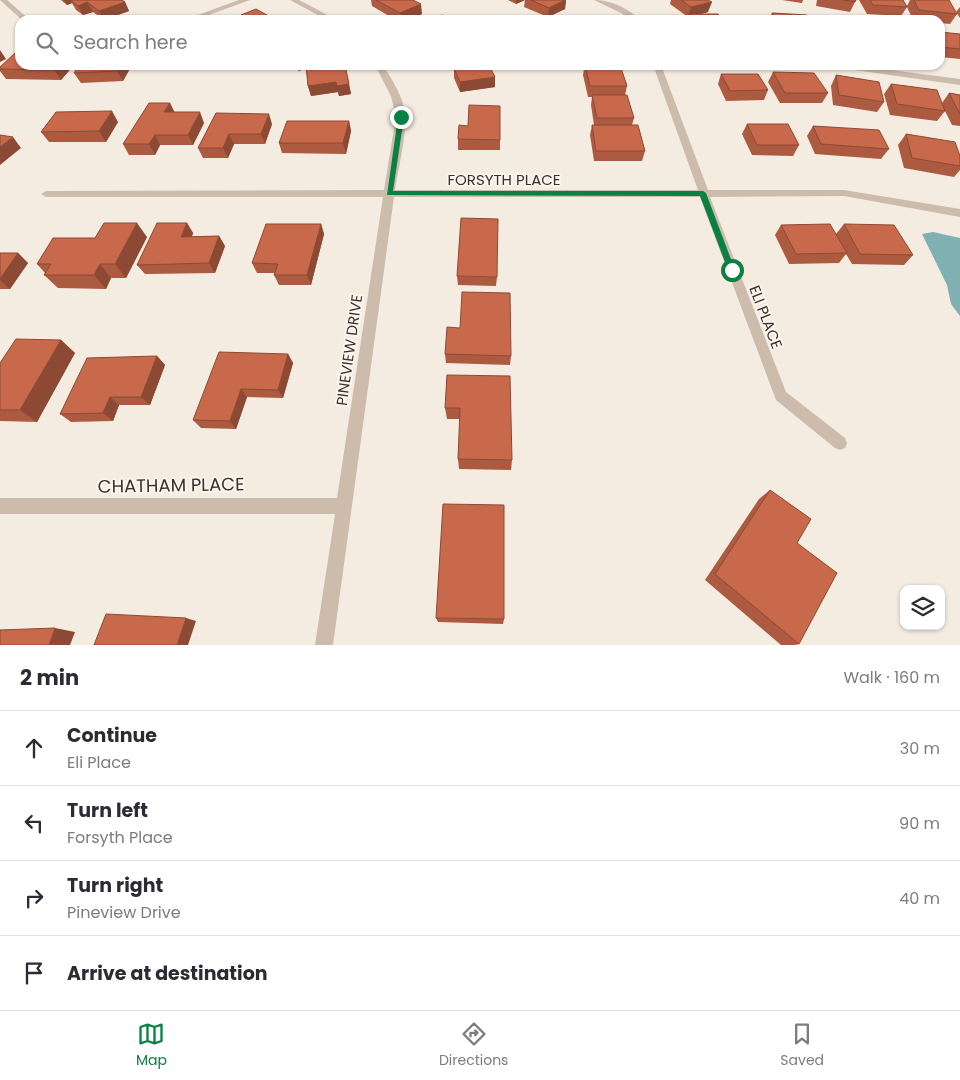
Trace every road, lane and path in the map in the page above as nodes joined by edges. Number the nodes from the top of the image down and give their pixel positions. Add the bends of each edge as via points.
1 (3, 0) edge
2 (246, 0) edge
3 (294, 0) edge
4 (598, 0) edge
5 (20, 15) edge
6 (202, 15) edge
7 (323, 15) edge
8 (629, 15) edge
9 (382, 70) edge
10 (660, 70) edge
11 (871, 70) edge
12 (960, 82) edge
13 (390, 193) junction
14 (703, 193) junction
15 (46, 194) dead end
16 (960, 213) edge
17 (840, 443) dead end
18 (0, 506) edge
19 (343, 506) junction
20 (324, 645) edge

1 - 5 street
2 - 6 street
3 - 7 street
4 - 8 street
9 - 13 street, PINEVIEW DRIVE via 400,106 401,117
10 - 14 street, ELI PLACE
11 - 12 street
13 - 14 street, FORSYTH PLACE
13 - 15 street, FORSYTH PLACE
13 - 19 street, PINEVIEW DRIVE
14 - 16 street, FORSYTH PLACE via 844,193
14 - 17 street, ELI PLACE via 781,396
18 - 19 street, CHATHAM PLACE
19 - 20 street, PINEVIEW DRIVE

